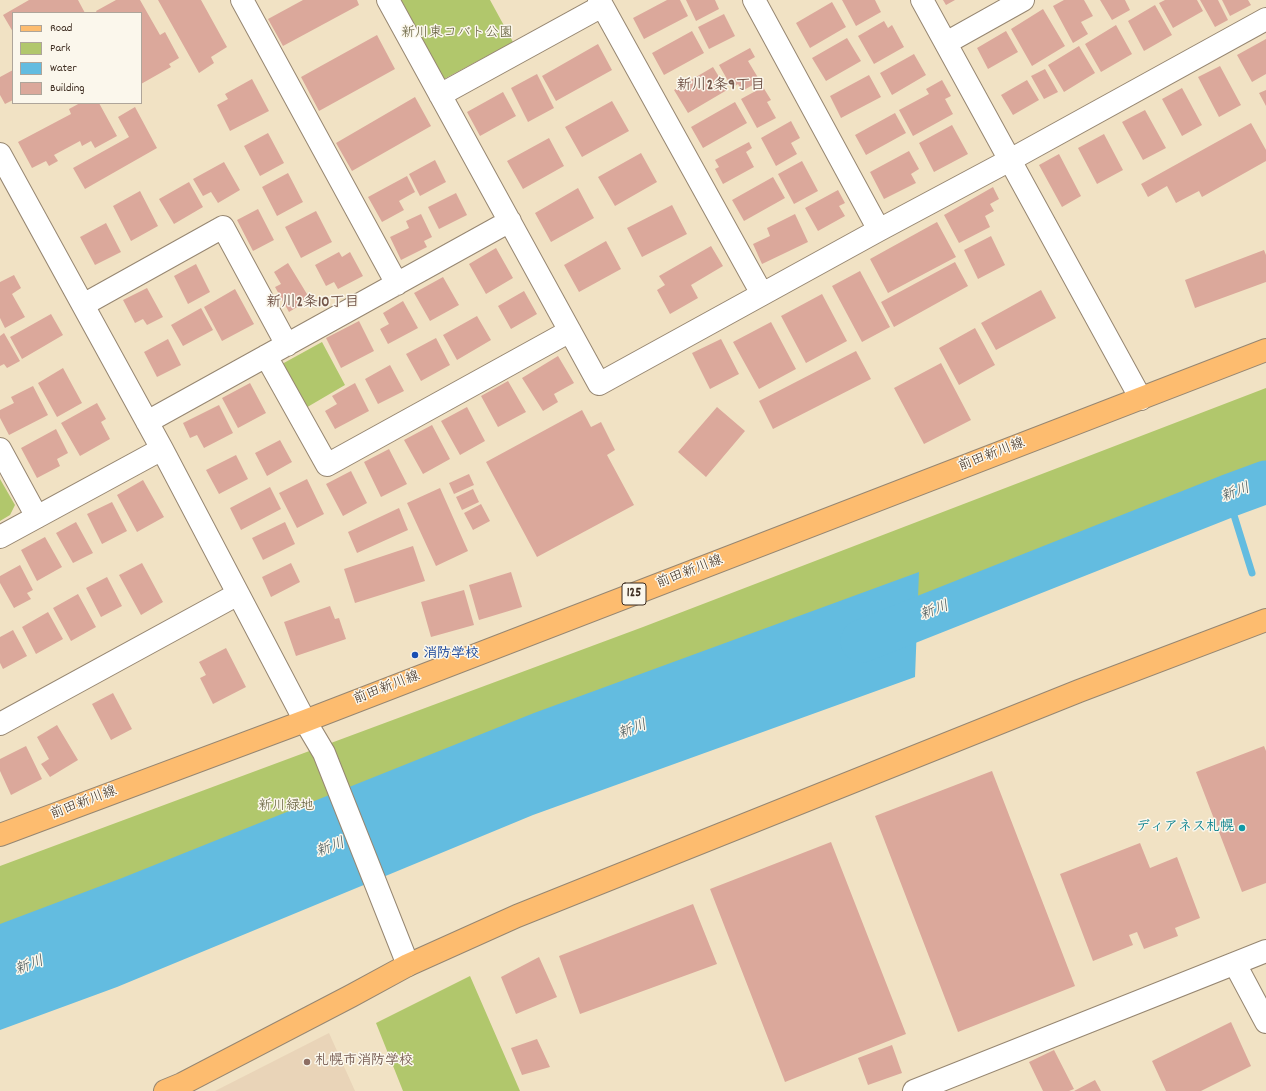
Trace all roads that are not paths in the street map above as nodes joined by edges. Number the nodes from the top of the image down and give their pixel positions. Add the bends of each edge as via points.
1 (242, 0) edge
2 (388, 0) edge
3 (754, 0) edge
4 (922, 0) edge
5 (1023, 0) edge
6 (601, 3) edge
7 (1266, 19) edge
8 (946, 43) junction
9 (440, 95) junction
10 (0, 154) edge
11 (1010, 160) junction
12 (510, 221) junction
13 (879, 230) junction
14 (397, 284) junction
15 (762, 294) junction
16 (83, 305) junction
17 (570, 331) junction
18 (286, 345) junction
19 (1266, 350) edge
20 (266, 356) junction
21 (1140, 399) junction
22 (147, 422) junction
23 (0, 448) edge
24 (162, 449) junction
25 (37, 517) junction
26 (0, 537) edge
27 (238, 594) junction
28 (1266, 620) edge
29 (305, 721) junction
30 (0, 724) edge
31 (0, 835) edge
32 (1266, 952) edge
33 (1235, 964) junction
34 (408, 965) junction
35 (1266, 1022) edge
36 (165, 1091) edge
37 (914, 1091) edge

1 - 14 street
2 - 9 street
3 - 13 street
4 - 8 street
5 - 8 street
6 - 9 street
6 - 15 street
7 - 11 street
8 - 11 street
9 - 12 street
10 - 16 street
11 - 13 street
11 - 21 street
12 - 14 street
12 - 17 street
13 - 15 street
14 - 18 street
15 - 17 street via 599,384
16 - 18 street via 223,227
16 - 22 street
17 - 20 street via 327,465
18 - 20 street
19 - 21 main road, 前田新川線 / 125
20 - 22 street
21 - 29 main road, 前田新川線 / 125
22 - 24 street
23 - 25 street
24 - 25 street
24 - 27 street
25 - 26 street
27 - 29 street
27 - 30 street
28 - 34 main road via 1079,691 525,913
29 - 31 main road, 前田新川線 / 125
29 - 34 street via 324,754
32 - 33 street
33 - 35 street
33 - 37 street
34 - 36 main road

